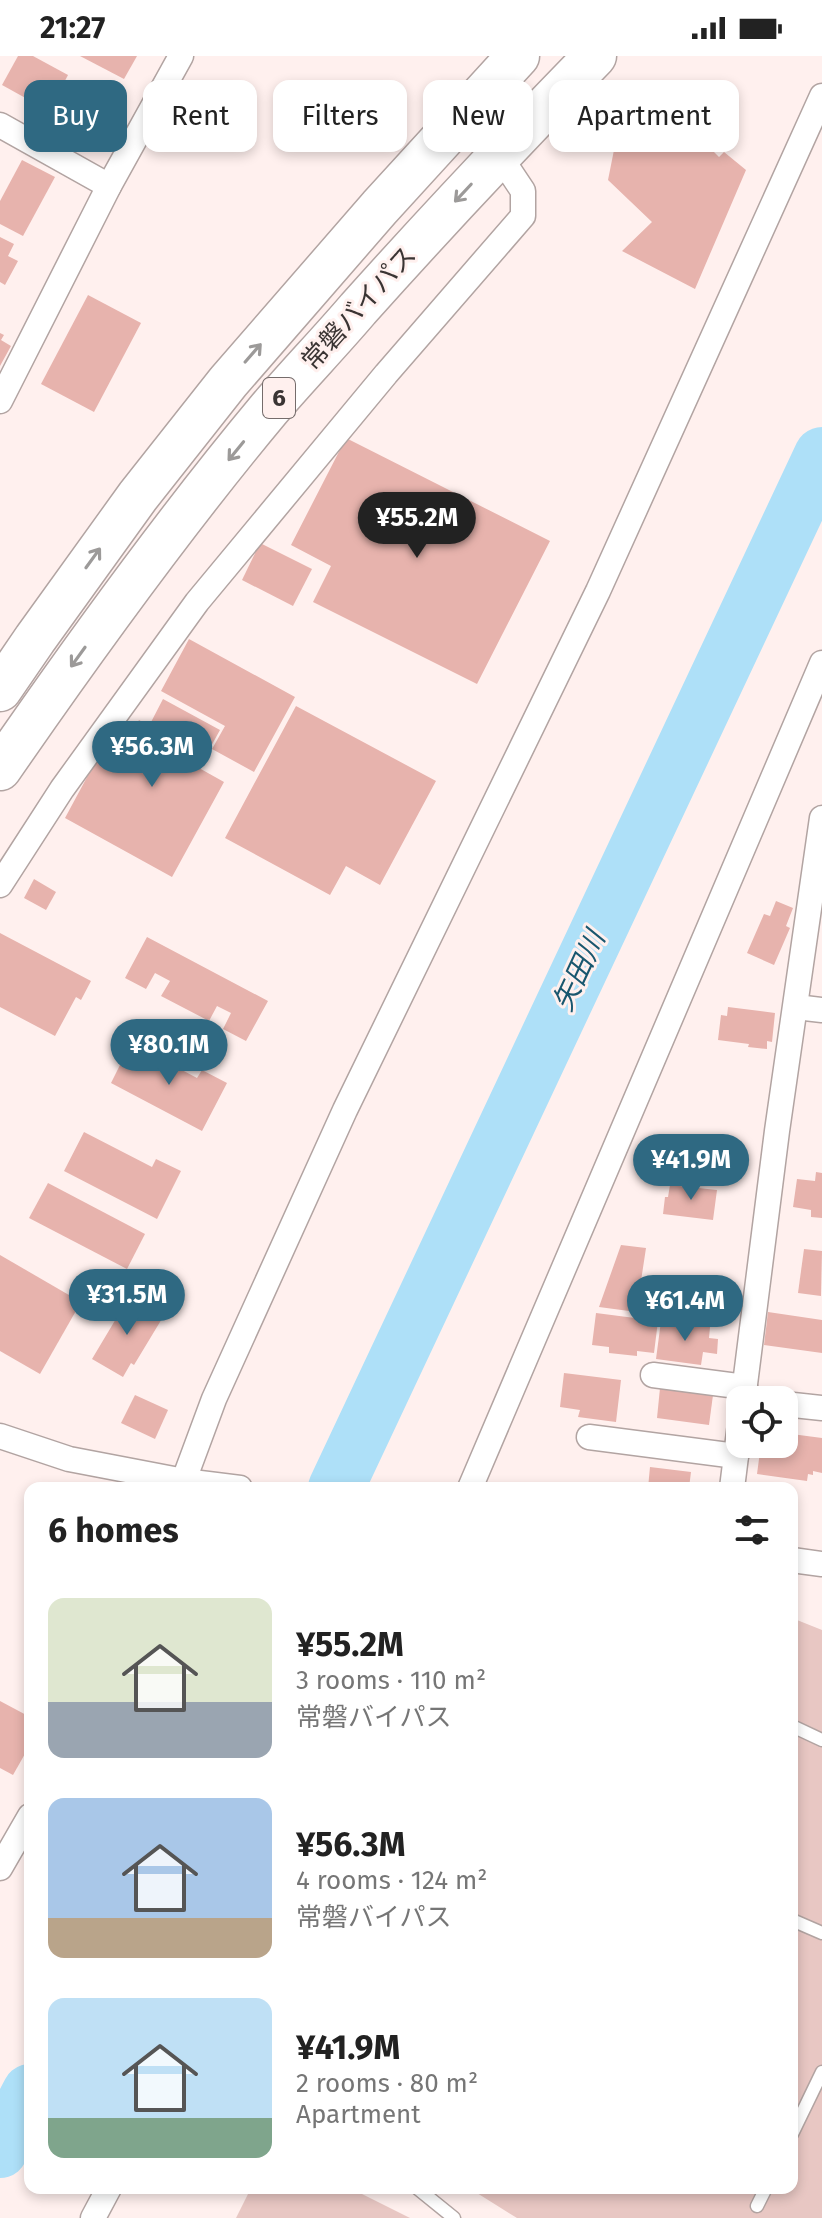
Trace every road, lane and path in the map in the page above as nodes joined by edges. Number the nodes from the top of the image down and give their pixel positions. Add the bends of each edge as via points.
1 (181, 56) edge
2 (518, 56) edge
3 (595, 56) edge
4 (822, 96) edge
5 (0, 125) edge
6 (499, 155) junction
7 (109, 186) junction
8 (0, 401) edge
9 (822, 663) edge
10 (0, 690) edge
11 (0, 769) edge
12 (822, 818) edge
13 (0, 885) edge
14 (796, 1007) junction
15 (822, 1010) edge
16 (653, 1375) dead end
17 (745, 1386) edge
18 (726, 1389) edge
19 (798, 1405) edge
20 (822, 1408) edge
21 (0, 1436) edge
22 (589, 1437) dead end
23 (726, 1455) edge
24 (736, 1458) edge
25 (173, 1482) edge
26 (183, 1482) edge
27 (473, 1482) edge
28 (733, 1482) edge
29 (798, 1561) edge
30 (822, 1564) edge
31 (798, 1731) edge
32 (822, 1740) edge
33 (24, 1826) edge
34 (0, 1868) edge
35 (798, 1923) edge
36 (822, 1933) edge
37 (822, 2072) edge
38 (798, 2122) edge
39 (106, 2194) edge
40 (424, 2194) edge
41 (763, 2194) edge
42 (757, 2206) dead end
43 (93, 2218) edge
44 (454, 2218) edge

1 - 7 street
10 -> 2 highway, 常磐バイパス / 6 via 138,496 228,382
3 - 6 highway, 常磐バイパス / 6
4 - 26 street via 598,591 345,1110 214,1399
5 - 7 street
6 -> 11 highway, 常磐バイパス / 6 via 260,421 128,589
6 - 13 street via 523,191 523,216 197,602
7 - 8 street
9 - 27 street
12 - 14 street
14 - 15 street
14 - 17 street
16 - 18 street
19 - 20 street
21 - 25 street via 69,1459
22 - 23 street
24 - 28 street
29 - 30 street
31 - 32 lane
33 - 34 street
35 - 36 lane
37 - 38 lane
39 - 43 street
40 - 44 lane
41 - 42 lane

